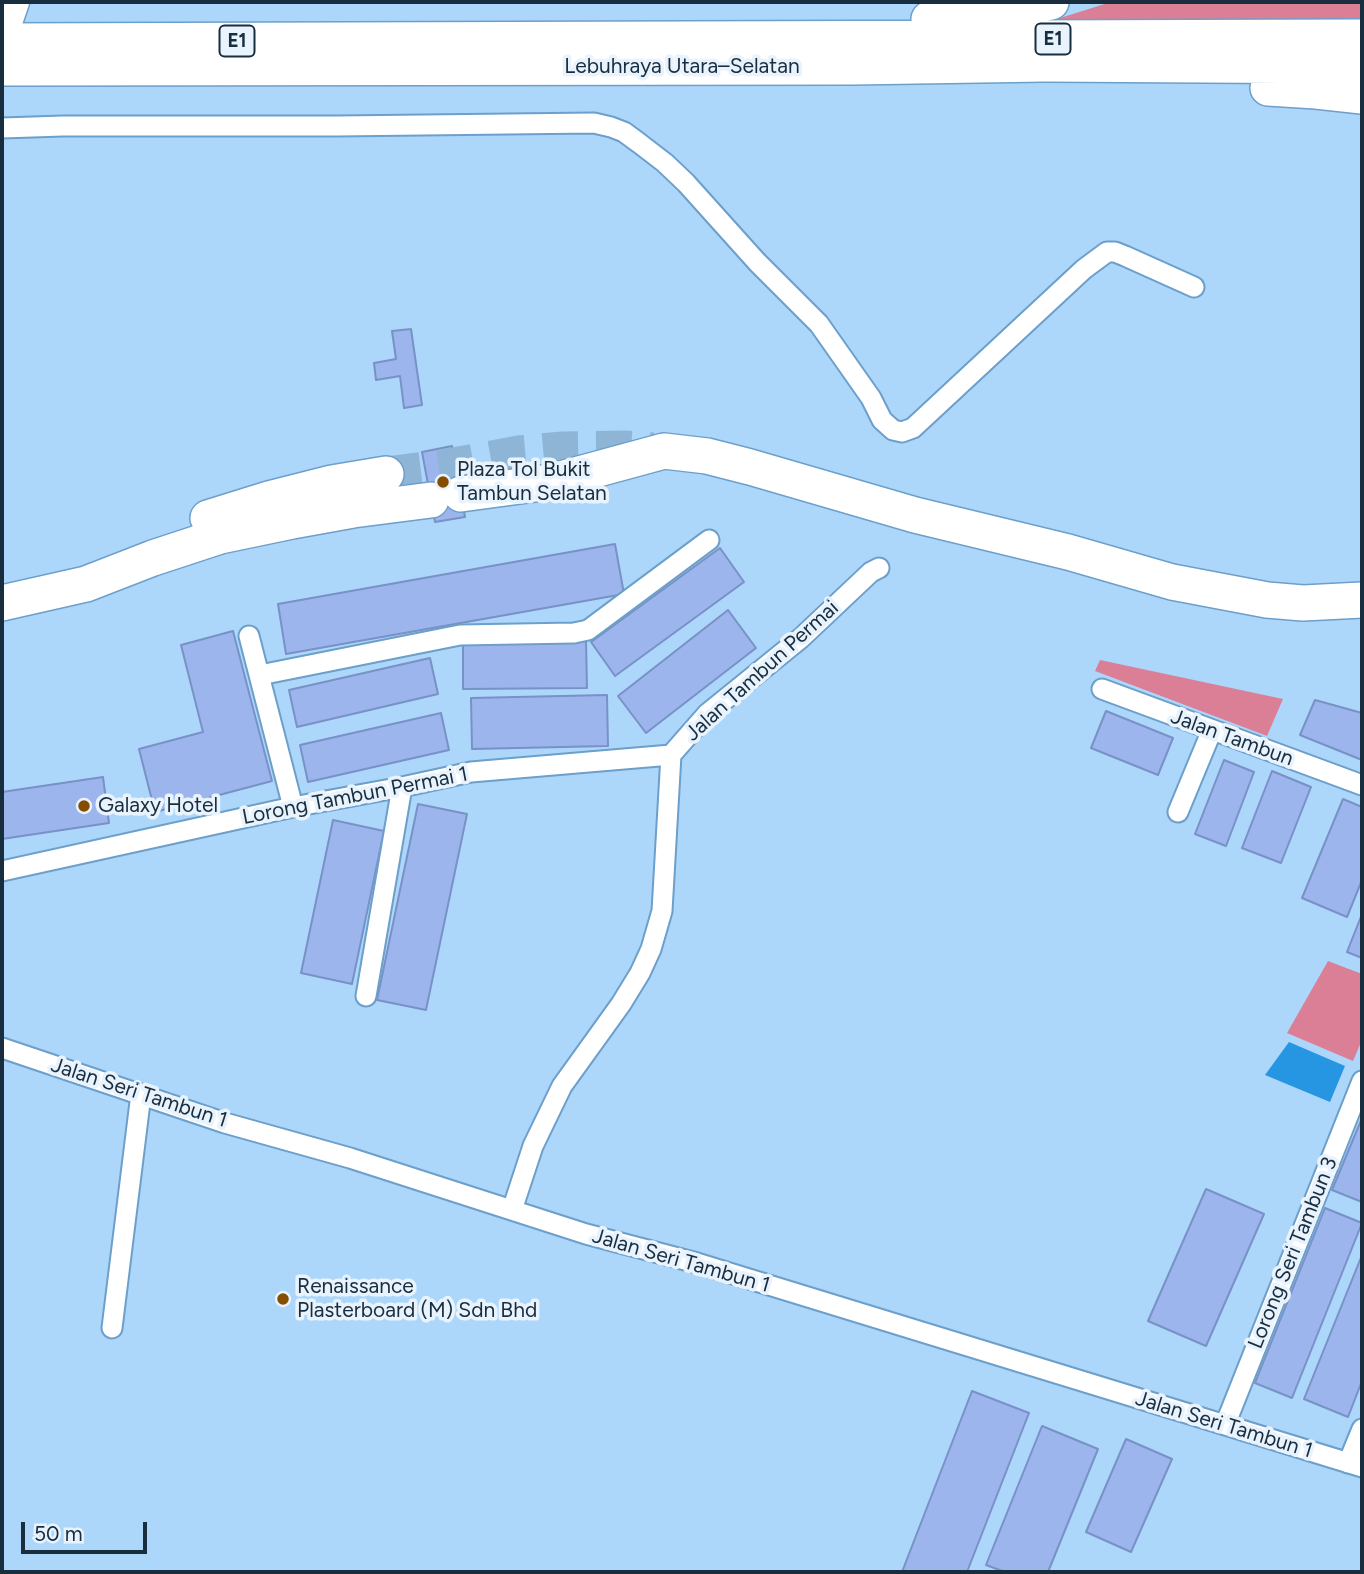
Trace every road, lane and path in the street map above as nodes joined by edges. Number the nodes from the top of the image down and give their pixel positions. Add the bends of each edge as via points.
1 (14, 2) edge
2 (1051, 2) edge
3 (1362, 37) edge
4 (2, 39) edge
5 (744, 39) junction
6 (1045, 64) junction
7 (1362, 66) edge
8 (2, 68) edge
9 (1362, 96) edge
10 (2, 128) edge
11 (1194, 287) dead end
12 (386, 474) tunnel mouth
13 (915, 515) junction
14 (709, 540) dead end
15 (879, 568) dead end
16 (2, 584) edge
17 (1362, 600) edge
18 (2, 603) edge
19 (1362, 622) edge
20 (249, 636) dead end
21 (260, 675) junction
22 (1102, 690) dead end
23 (1212, 730) junction
24 (671, 754) junction
25 (1362, 785) edge
26 (402, 787) junction
27 (293, 807) junction
28 (1178, 812) dead end
29 (2, 871) edge
30 (366, 996) dead end
31 (2, 1048) edge
32 (1362, 1081) edge
33 (141, 1094) junction
34 (512, 1210) junction
35 (112, 1328) dead end
36 (1225, 1425) junction
37 (1362, 1429) edge
38 (1355, 1465) edge

1 - 4 main road
2 - 5 highway
3 - 5 highway, Lebuhraya Utara–Selatan / E1
4 - 5 highway, Lebuhraya Utara–Selatan / E1
6 - 7 highway, Lebuhraya Utara–Selatan / E1
6 - 8 highway, Lebuhraya Utara–Selatan / E1
6 - 9 highway via 1154,83
10 - 11 street via 594,123 611,127 639,143 686,183 819,324 882,420 902,432 913,428 1107,252
12 - 16 highway via 269,499
13 - 17 highway via 1225,593 1303,603
13 - 18 highway via 718,459 664,451 550,482 353,510 220,536 86,583
13 - 19 highway via 1059,571 1223,615
14 - 21 street via 588,630 460,635
15 - 24 street, Jalan Tambun Permai via 802,638 707,714
20 - 21 street
21 - 27 street
22 - 23 street, Jalan Tambun
23 - 25 street, Jalan Tambun
23 - 28 street
24 - 26 street, Lorong Tambun Permai 1 via 471,772
24 - 34 street, Jalan Tambun Permai via 662,911 651,949 621,1004 562,1086 533,1146
26 - 27 street, Lorong Tambun Permai 1
26 - 30 street
27 - 29 street, Lorong Tambun Permai 1
31 - 33 street, Jalan Seri Tambun 1
32 - 36 street, Lorong Seri Tambun 3
33 - 34 street, Jalan Seri Tambun 1
33 - 35 street
34 - 36 street, Jalan Seri Tambun 1
36 - 38 street, Jalan Seri Tambun 1
37 - 38 street

